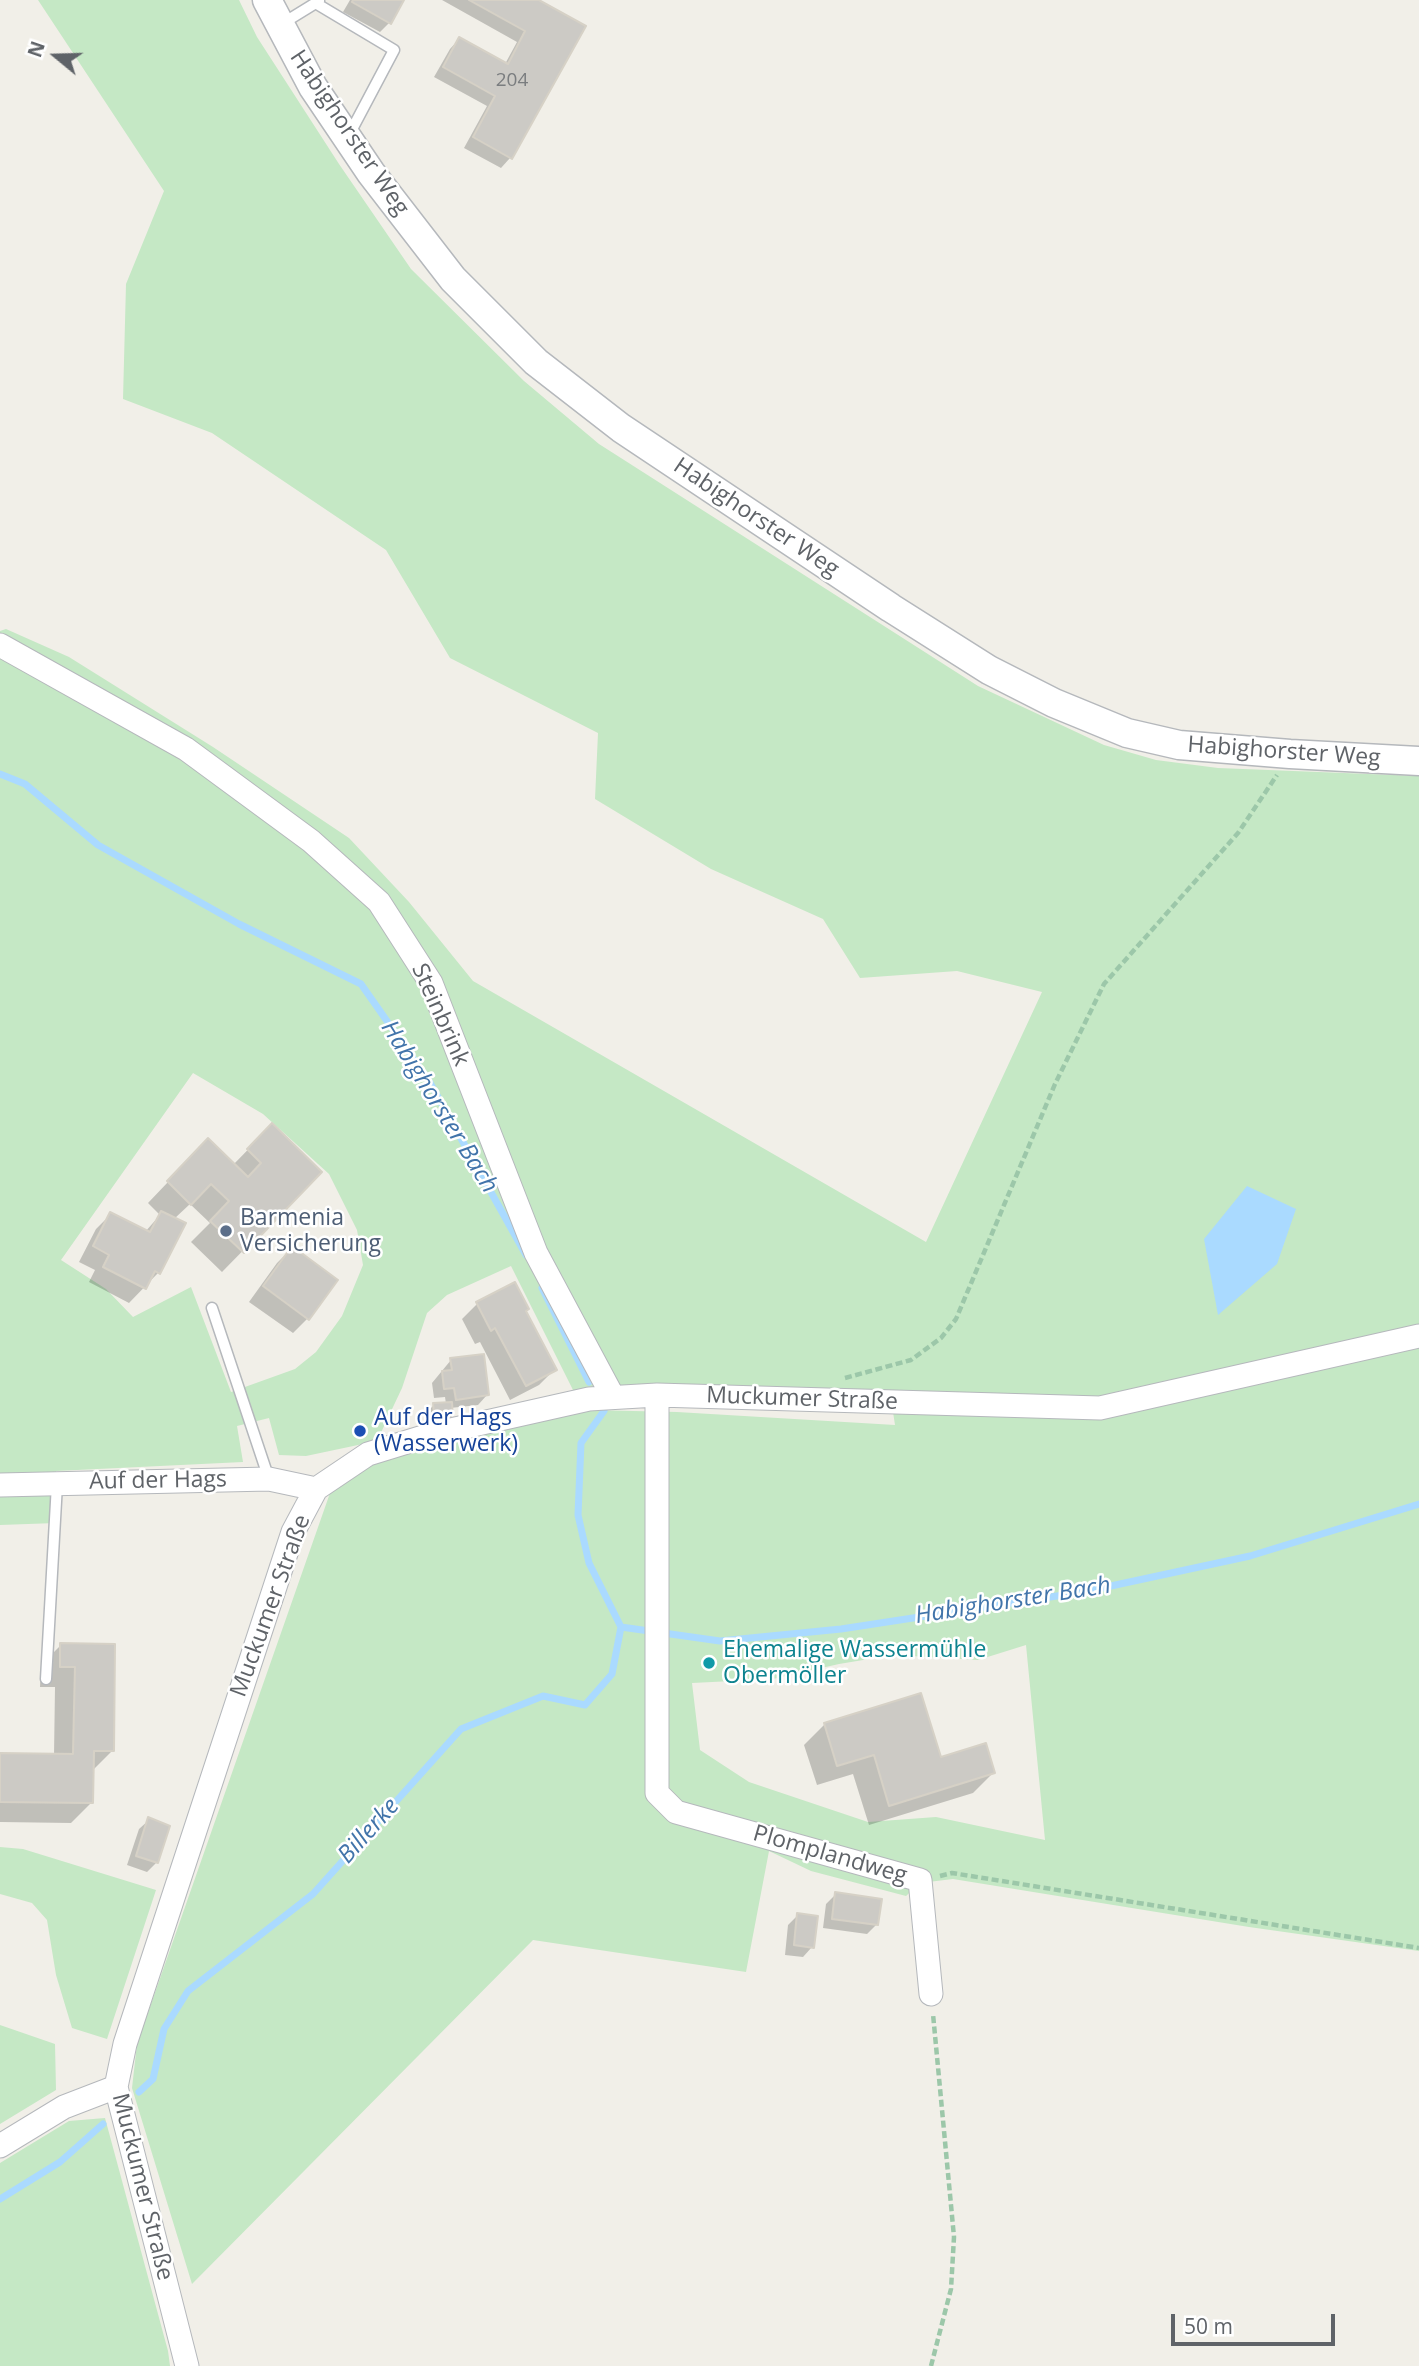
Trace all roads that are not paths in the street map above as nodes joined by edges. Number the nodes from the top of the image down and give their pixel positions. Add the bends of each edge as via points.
1 (267, 0) edge
2 (318, 2) edge
3 (280, 25) junction
4 (347, 138) junction
5 (0, 645) edge
6 (1419, 761) edge
7 (212, 1308) dead end
8 (1419, 1336) edge
9 (657, 1395) junction
10 (613, 1397) junction
11 (270, 1479) junction
12 (57, 1484) junction
13 (0, 1485) edge
14 (316, 1489) junction
15 (46, 1679) dead end
16 (931, 1994) road end
17 (116, 2087) junction
18 (0, 2146) edge
19 (187, 2366) edge

1 - 3 street, Habighorster Weg
2 - 3 lane
2 - 4 lane via 394,50
3 - 4 street, Habighorster Weg
4 - 6 street, Habighorster Weg via 453,279 536,362 621,428 989,670 1127,733 1180,745
5 - 10 street, Steinbrink via 186,749 311,841 379,902 431,983 536,1253
7 - 11 lane
8 - 9 street, Muckumer Straße via 1100,1408
9 - 10 street, Muckumer Straße
9 - 16 street, Plomplandweg via 657,1793 676,1812 920,1880
10 - 14 street, Muckumer Straße via 433,1434 368,1454
11 - 12 street, Auf der Hags
11 - 14 street, Auf der Hags
12 - 13 street, Auf der Hags
12 - 15 lane
14 - 17 street, Muckumer Straße via 293,1532 125,2044
17 - 18 street via 64,2107
17 - 19 street, Muckumer Straße

